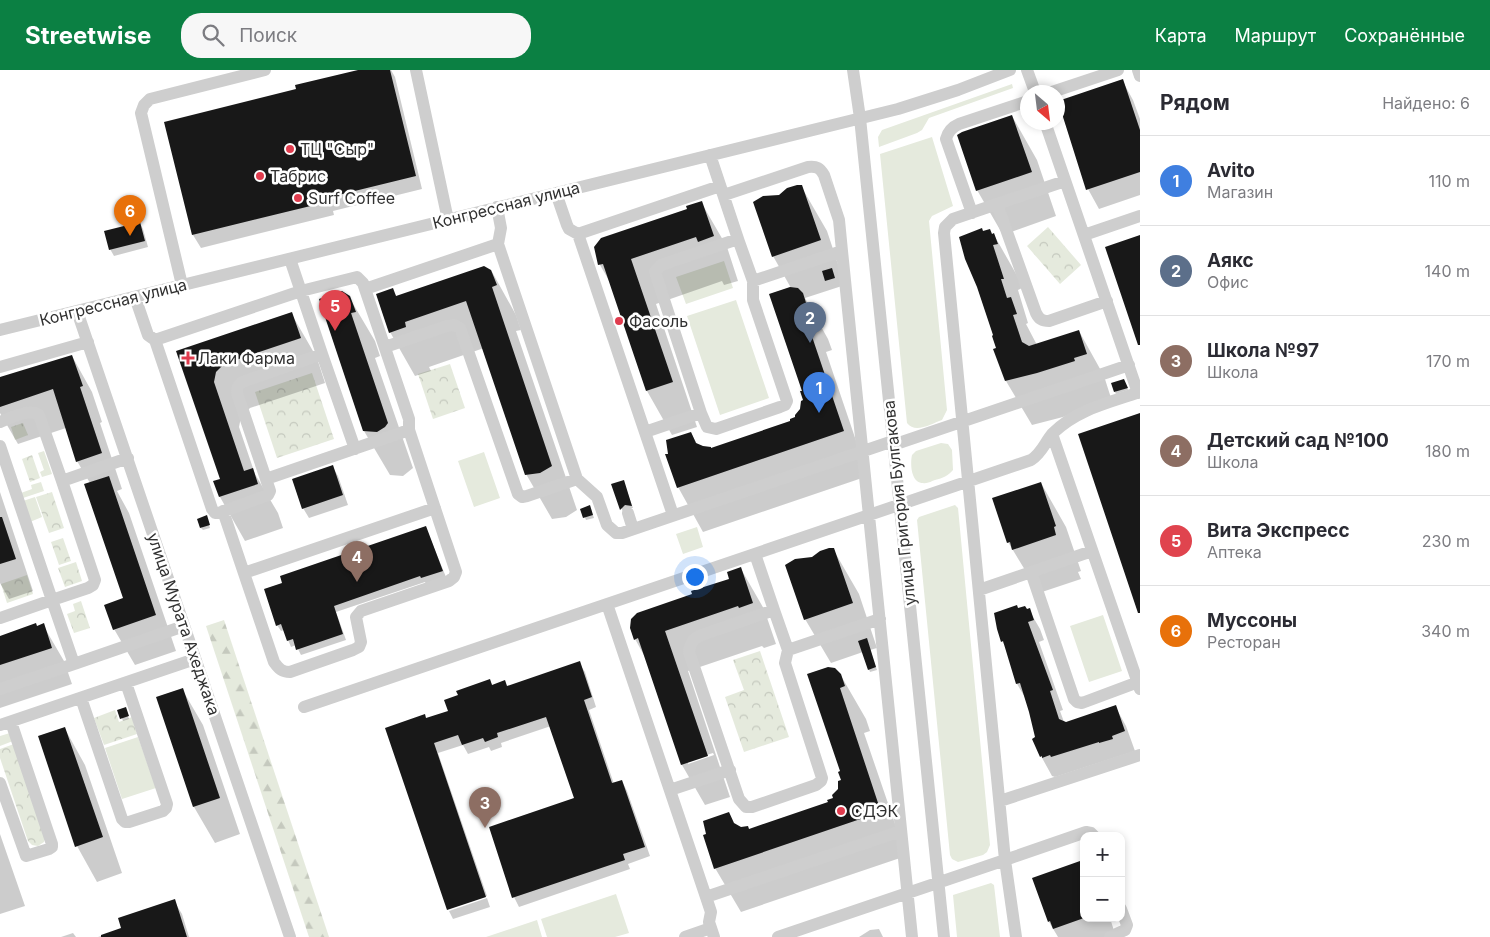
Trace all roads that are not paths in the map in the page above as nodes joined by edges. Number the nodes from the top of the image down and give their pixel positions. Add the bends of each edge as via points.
1 (265, 70) edge
2 (416, 70) edge
3 (853, 70) edge
4 (1010, 70) edge
5 (1027, 70) edge
6 (1118, 70) edge
7 (1138, 70) edge
8 (1140, 76) edge
9 (1032, 85) edge
10 (1065, 88) edge
11 (1020, 104) edge
12 (860, 118) junction
13 (1048, 130) edge
14 (710, 155) junction
15 (1065, 181) junction
16 (722, 190) junction
17 (556, 193) junction
18 (997, 204) junction
19 (497, 208) junction
20 (972, 213) junction
21 (1140, 216) edge
22 (448, 220) junction
23 (578, 234) junction
24 (1084, 235) junction
25 (738, 238) junction
26 (498, 244) junction
27 (842, 251) junction
28 (290, 259) junction
29 (753, 282) junction
30 (182, 285) junction
31 (365, 289) junction
32 (301, 291) junction
33 (135, 297) junction
34 (1107, 301) junction
35 (77, 311) junction
36 (0, 330) edge
37 (154, 340) junction
38 (88, 342) junction
39 (384, 347) junction
40 (322, 354) junction
41 (1129, 365) junction
42 (0, 367) edge
43 (1139, 392) edge
44 (701, 413) junction
45 (0, 422) edge
46 (962, 422) junction
47 (409, 430) junction
48 (645, 432) junction
49 (1052, 434) junction
50 (893, 443) junction
51 (0, 446) edge
52 (355, 449) junction
53 (862, 451) junction
54 (128, 458) junction
55 (266, 479) junction
56 (577, 479) junction
57 (62, 481) junction
58 (968, 481) junction
59 (900, 505) junction
60 (435, 508) junction
61 (224, 511) junction
62 (628, 513) dead end
63 (673, 515) junction
64 (869, 515) junction
65 (633, 529) junction
66 (1092, 551) junction
67 (755, 554) junction
68 (1031, 572) junction
69 (244, 573) junction
70 (979, 590) junction
71 (52, 600) junction
72 (607, 604) junction
73 (774, 610) junction
74 (0, 618) edge
75 (880, 619) junction
76 (184, 626) junction
77 (788, 650) junction
78 (196, 659) junction
79 (74, 664) junction
80 (126, 682) junction
81 (1139, 686) edge
82 (0, 689) edge
83 (81, 698) junction
84 (304, 707) dead end
85 (5, 724) edge
86 (1140, 756) edge
87 (730, 770) junction
88 (0, 783) edge
89 (670, 790) junction
90 (1000, 801) junction
91 (901, 831) junction
92 (1080, 834) edge
93 (1005, 860) junction
94 (938, 883) junction
95 (908, 893) junction
96 (706, 897) junction
97 (1125, 920) edge
98 (713, 932) edge
99 (798, 934) edge
100 (290, 937) edge
101 (685, 937) edge
102 (778, 937) edge
103 (912, 937) edge
104 (944, 937) edge
105 (1016, 937) edge
106 (1110, 937) edge

1 - 30 street via 150,99 144,105 141,113
2 - 22 street
3 - 12 street, улица Григория Булгакова
4 - 12 street, Конгрессная улица via 958,90
5 - 9 street
6 - 10 street
7 - 8 street
11 - 20 street via 960,124 948,132 946,139
12 - 14 street, Конгрессная улица
12 - 50 street, улица Григория Булгакова
13 - 15 street
14 - 16 street
14 - 17 street, Конгрессная улица
15 - 18 street
15 - 24 street
16 - 23 street
16 - 25 street
16 - 27 street via 815,166 824,175 839,220
17 - 19 street, Конгрессная улица
17 - 23 street via 569,229
18 - 20 street
18 - 34 street via 1039,318 1049,321
19 - 22 street, Конгрессная улица
19 - 26 street via 501,228
20 - 46 street via 948,222 944,233
21 - 24 street
22 - 28 street, Конгрессная улица
23 - 48 street
24 - 34 street
25 - 29 street
25 - 44 street via 661,265 654,272
26 - 31 street via 383,286
26 - 56 street
27 - 29 street
27 - 53 street
28 - 30 street, Конгрессная улица
28 - 32 street
29 - 44 street via 753,300 787,401 780,407 716,429 707,428
30 - 33 street, Конгрессная улица
31 - 32 street via 357,277
31 - 39 street
32 - 37 street
32 - 40 street
33 - 35 street, Конгрессная улица
33 - 37 street via 148,334
34 - 41 street
35 - 36 street, Конгрессная улица
35 - 38 street, улица Мурата Ахеджака
37 - 61 street via 211,491 212,509 214,513
38 - 42 street
38 - 54 street, улица Мурата Ахеджака
39 - 47 street via 409,419
39 - 56 street via 447,326 460,328 518,494 527,496
40 - 52 street
40 - 55 street via 240,383 237,388
41 - 43 street
41 - 46 street
43 - 49 street via 1077,414
44 - 48 street
45 - 57 street via 28,412 39,415
46 - 50 street
46 - 58 street
47 - 52 street
47 - 60 street
48 - 63 street
49 - 58 street via 1031,460
49 - 66 street
50 - 53 street
50 - 59 street, улица Григория Булгакова
51 - 71 street
52 - 55 street
53 - 63 street
53 - 64 street
54 - 57 street
54 - 76 street, улица Мурата Ахеджака
55 - 61 street via 268,495
56 - 65 street via 597,497 610,529 616,533
57 - 71 street via 95,580 88,588
58 - 59 street
58 - 70 street
59 - 64 street
59 - 94 street, улица Григория Булгакова
60 - 69 street
60 - 69 street via 456,567 454,577 360,611 356,617 362,642 359,647 290,672 284,672 274,662
61 - 69 street
62 - 65 street
63 - 65 street
64 - 67 street
64 - 75 street
66 - 68 street
66 - 81 street
67 - 72 street via 733,565
67 - 73 street
68 - 70 street
68 - 81 street via 1074,699 1082,703
70 - 90 street
71 - 74 street
71 - 79 street
72 - 84 street
72 - 89 street
73 - 77 street
73 - 87 street via 699,636 690,645
75 - 77 street
75 - 91 street
76 - 78 street, улица Мурата Ахеджака
76 - 79 street
77 - 87 street via 785,663 822,773 821,781 746,807
78 - 80 street
78 - 100 street, улица Мурата Ахеджака
79 - 82 street
80 - 83 street
80 - 83 street via 167,804 155,814 129,822 122,819
83 - 85 street
85 - 88 street via 52,847 26,856
86 - 90 street
87 - 89 street
89 - 96 street
90 - 93 street
91 - 95 street
91 - 96 street
92 - 93 street
93 - 94 street
93 - 105 street
94 - 95 street
94 - 104 street, улица Григория Булгакова
95 - 99 street
95 - 103 street
96 - 98 street via 712,912 709,922
97 - 106 street via 1125,930
98 - 101 street
99 - 102 street

